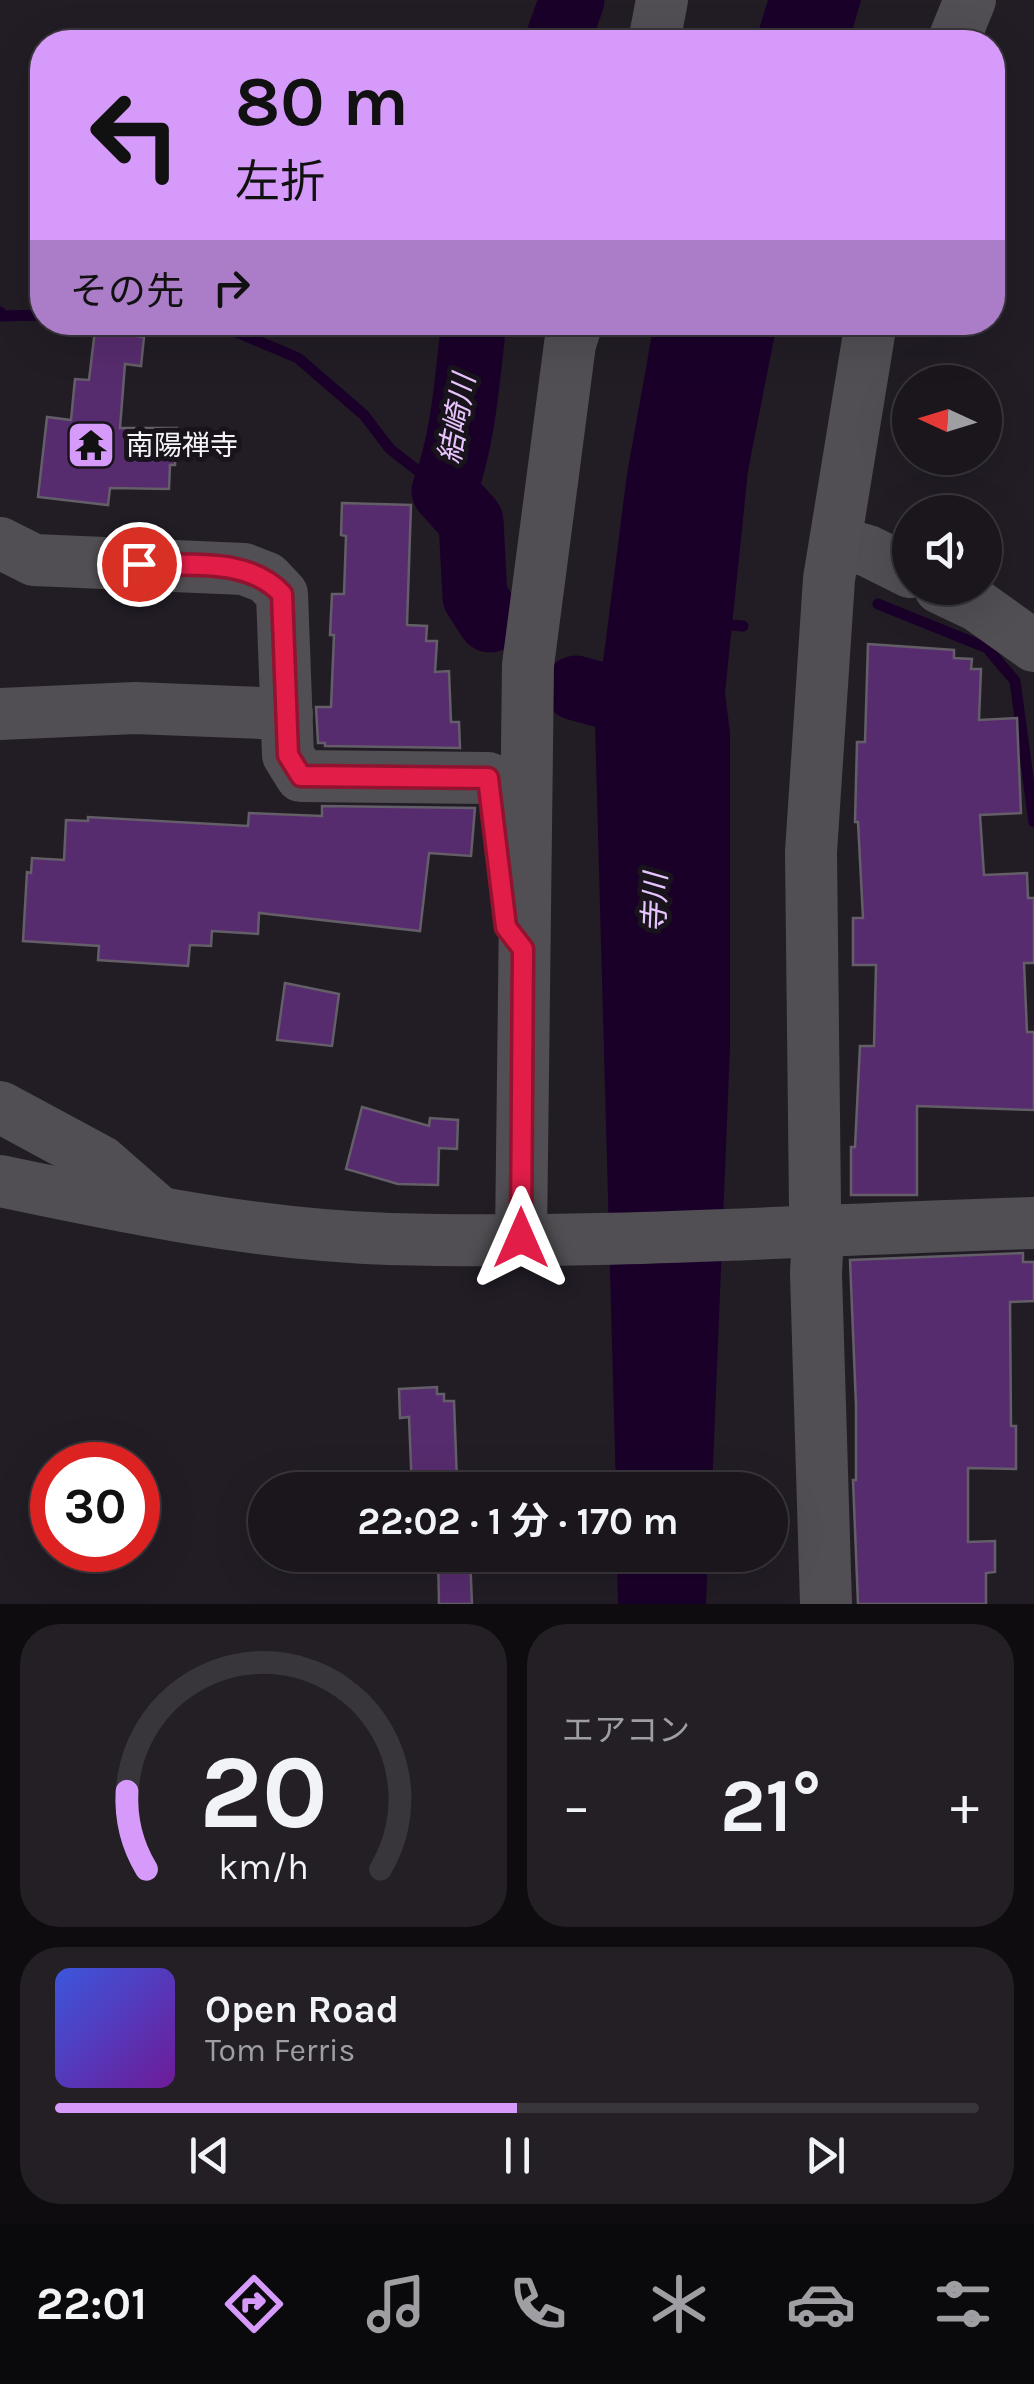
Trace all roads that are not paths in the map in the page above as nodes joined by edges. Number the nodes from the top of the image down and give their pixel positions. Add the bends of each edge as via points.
1 (662, 0) edge
2 (970, 0) edge
3 (656, 30) edge
4 (959, 30) edge
5 (572, 335) edge
6 (869, 335) edge
7 (0, 542) edge
8 (836, 542) junction
9 (892, 563) edge
10 (976, 605) edge
11 (531, 646) junction
12 (1034, 646) edge
13 (0, 714) edge
14 (287, 714) junction
15 (488, 778) junction
16 (523, 949) junction
17 (0, 1107) edge
18 (0, 1182) edge
19 (159, 1212) junction
20 (1034, 1223) edge
21 (811, 1230) junction
22 (529, 1239) junction
23 (826, 1604) edge

1 - 3 street
2 - 4 street
5 - 11 street
6 - 8 street
7 - 14 street via 34,560 244,568 268,578 282,594
8 - 9 street
8 - 21 street via 811,852
10 - 12 street
11 - 15 street via 512,661
11 - 16 street
13 - 14 street via 135,708
14 - 15 street via 288,755 301,776
15 - 16 street via 506,927
16 - 22 street
17 - 19 street via 102,1162
18 - 19 street
19 - 22 street via 240,1227 388,1238
20 - 21 street
21 - 22 street
21 - 23 street

